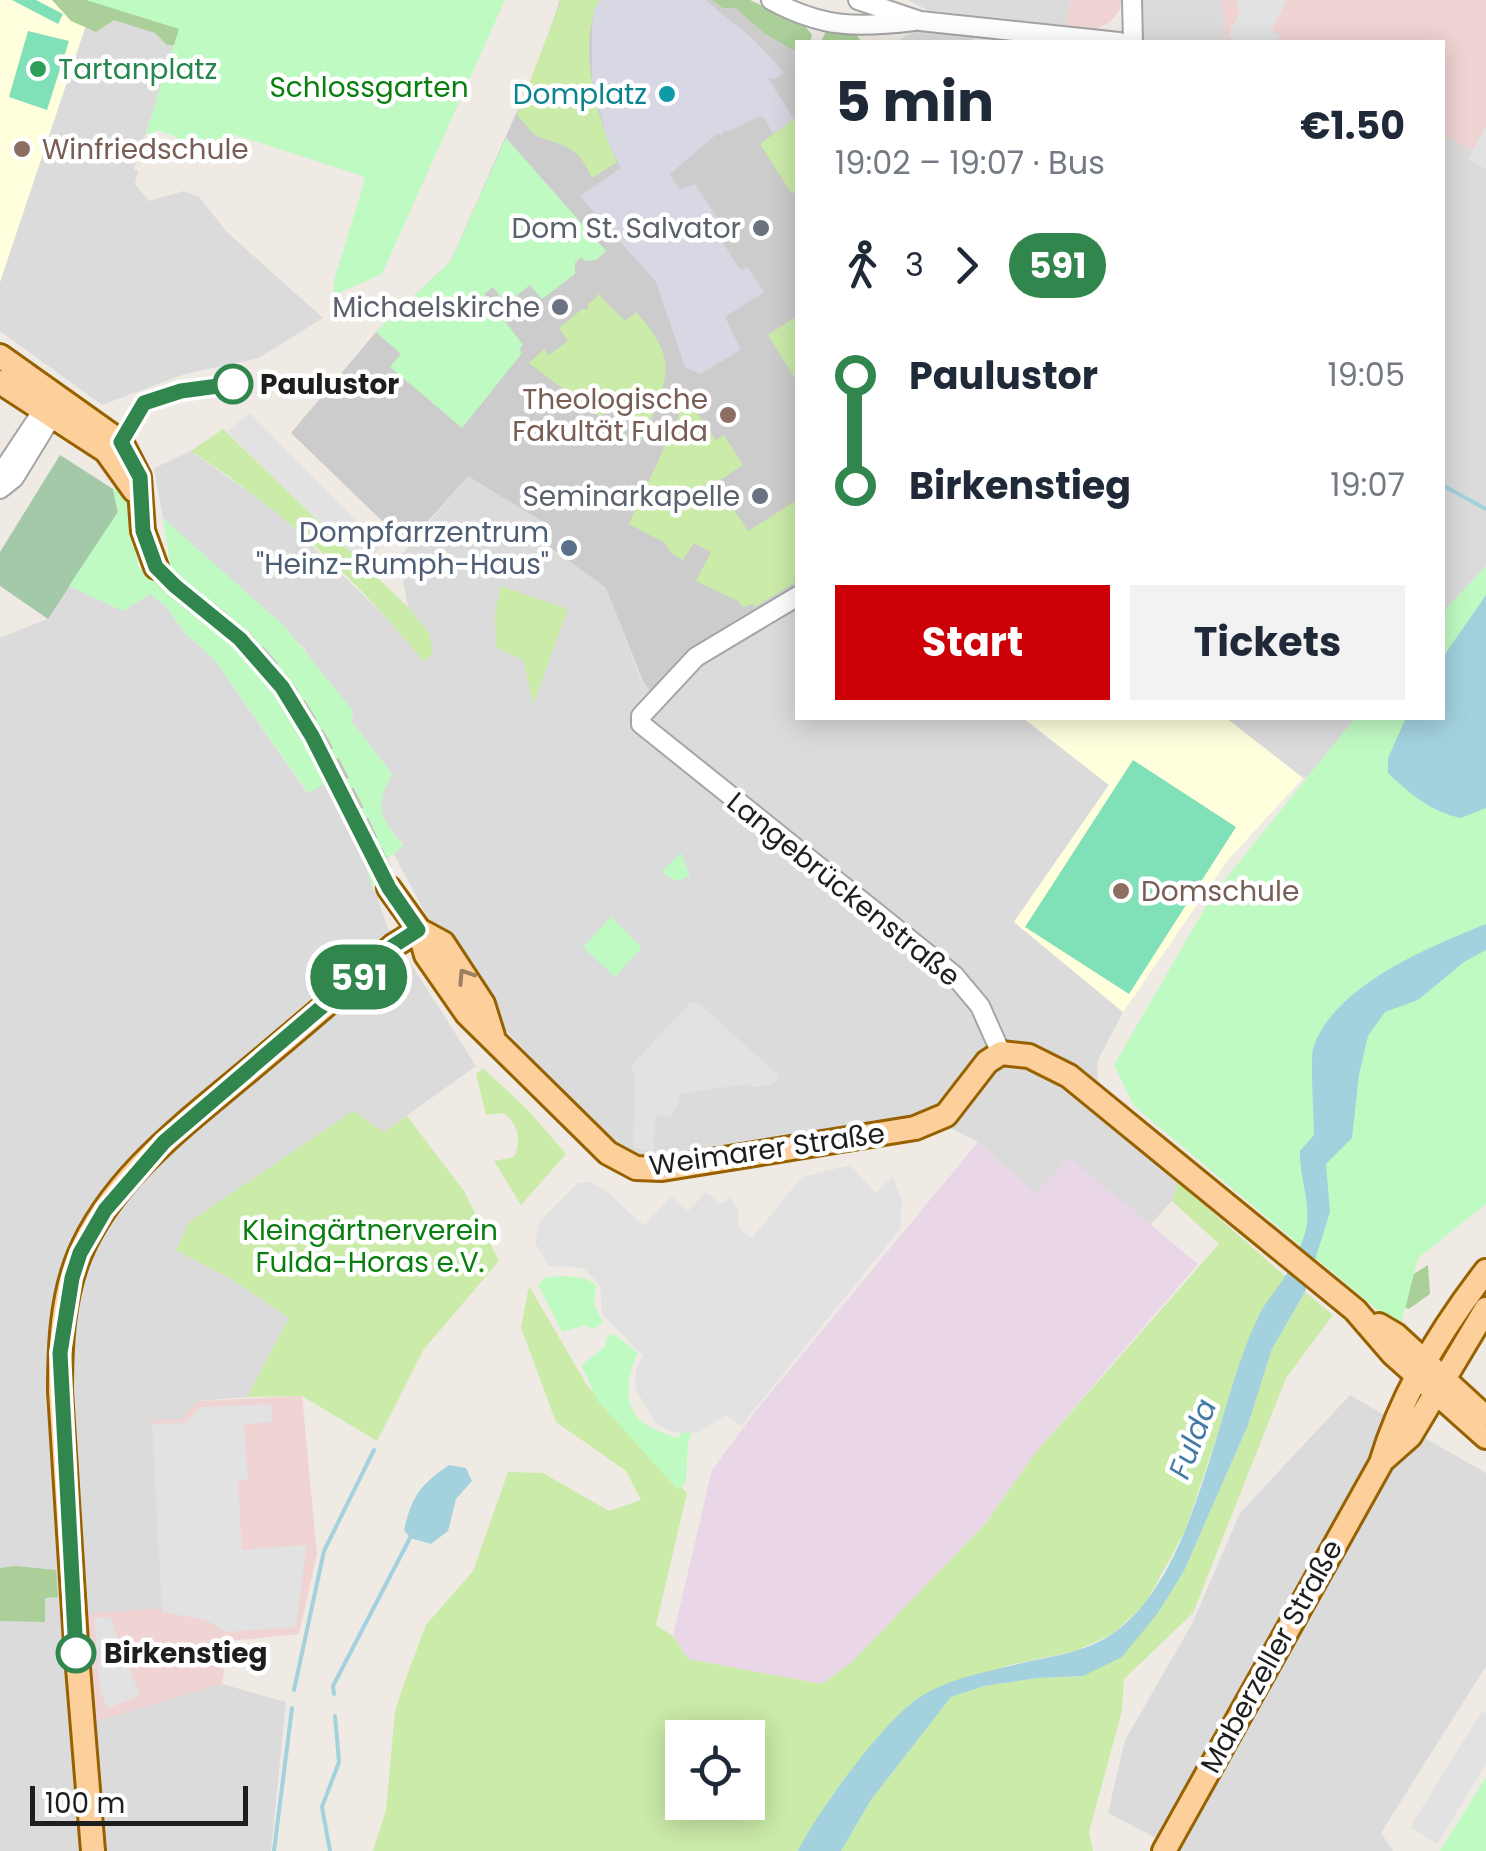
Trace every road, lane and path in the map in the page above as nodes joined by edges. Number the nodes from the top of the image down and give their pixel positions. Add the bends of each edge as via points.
1 (771, 0) edge
2 (858, 0) edge
3 (1132, 0) edge
4 (920, 21) junction
5 (1100, 40) edge
6 (1133, 40) edge
7 (0, 356) edge
8 (0, 382) edge
9 (50, 406) junction
10 (0, 486) edge
11 (139, 497) junction
12 (156, 567) tunnel mouth
13 (795, 598) edge
14 (389, 888) tunnel mouth
15 (418, 930) junction
16 (1001, 1053) junction
17 (1486, 1271) edge
18 (1459, 1308) junction
19 (1486, 1309) edge
20 (1360, 1314) junction
21 (1396, 1334) junction
22 (1460, 1348) junction
23 (1421, 1368) junction
24 (1439, 1385) junction
25 (1482, 1424) edge
26 (1410, 1436) junction
27 (1380, 1463) junction
28 (94, 1851) edge
29 (1164, 1851) edge

1 - 4 street via 840,26
2 - 4 street
3 - 6 street
4 - 5 street
7 - 9 main road
8 - 9 main road
9 - 10 street via 4,469
9 - 11 main road via 106,451
9 - 11 main road via 121,442 140,477
11 - 12 main road
13 - 16 street, Langebrückenstraße via 696,657 640,720 954,976 980,1006
14 - 15 main road, Weimarer Straße
15 - 16 main road, Weimarer Straße via 426,956 467,1014 608,1153 645,1170 915,1128 946,1115
15 - 28 main road via 164,1142 105,1210 80,1253 60,1353 60,1391
16 - 20 main road via 1017,1052 1058,1068
17 - 18 main road, Maberzeller Straße
18 - 21 main road via 1425,1329
18 - 23 main road, Maberzeller Straße
19 - 22 main road, Maberzeller Straße
20 - 21 main road
20 - 23 main road via 1393,1354
21 - 23 main road
22 - 24 main road, Maberzeller Straße
22 - 25 main road
23 - 24 main road
23 - 27 main road, Maberzeller Straße
24 - 25 main road
24 - 26 main road, Maberzeller Straße
25 - 26 main road via 1444,1425
26 - 27 main road, Maberzeller Straße
27 - 29 main road, Maberzeller Straße

